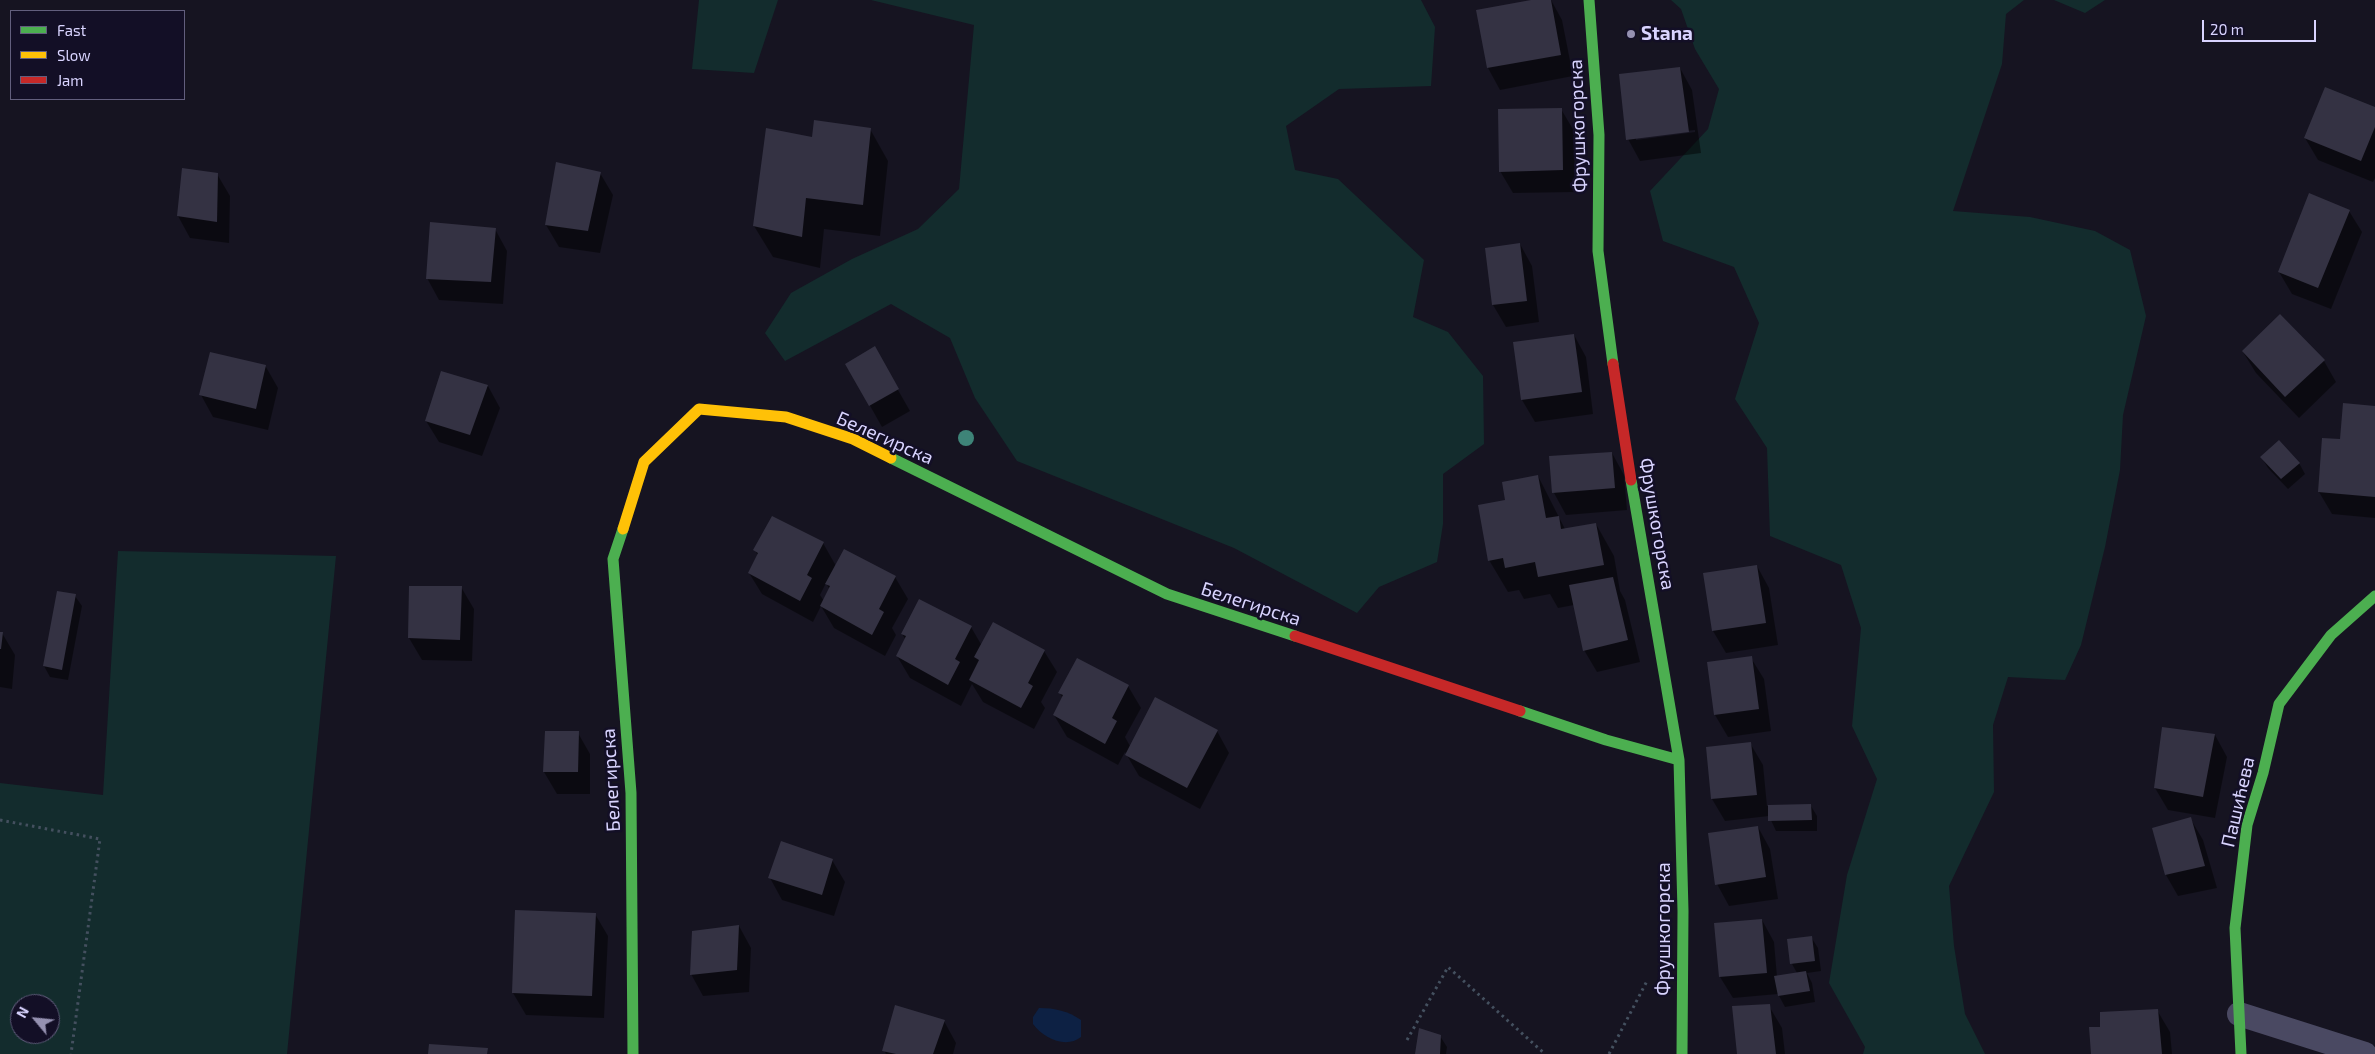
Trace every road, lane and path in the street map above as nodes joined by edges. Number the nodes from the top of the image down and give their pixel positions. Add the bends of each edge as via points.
1 (1589, 0) edge
2 (2375, 596) edge
3 (1680, 760) junction
4 (0, 820) edge
5 (1652, 970) dead end
6 (2239, 1014) junction
7 (1407, 1040) dead end
8 (71, 1054) edge
9 (633, 1054) edge
10 (1545, 1054) edge
11 (1609, 1054) edge
12 (1682, 1054) edge
13 (2240, 1054) edge
14 (2364, 1054) edge

1 - 3 street, Фрушкогорска via 1600,135 1598,251 1622,428
2 - 6 street, Пашићева via 2331,635 2280,704 2247,825 2235,928
3 - 9 street, Белегирска via 1606,740 1167,594 853,439 786,417 699,409 644,462 613,559 631,793
3 - 12 street, Фрушкогорска
4 - 8 path via 100,838
5 - 11 path
6 - 13 street, Пашићева
6 - 14 lane
7 - 10 path via 1448,967

